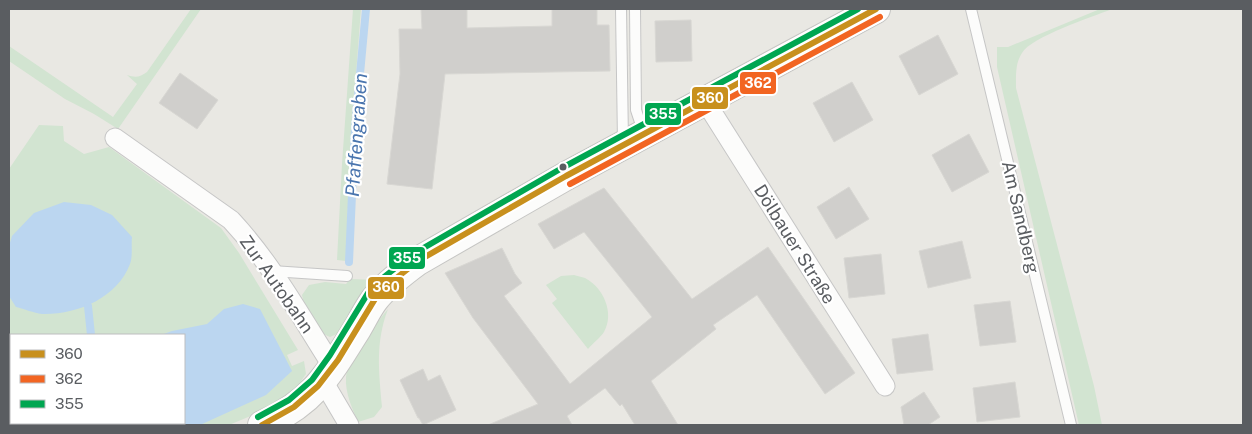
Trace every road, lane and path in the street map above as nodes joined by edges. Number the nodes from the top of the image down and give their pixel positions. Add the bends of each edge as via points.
1 (621, 9) edge
2 (635, 9) edge
3 (876, 9) edge
4 (971, 9) edge
5 (705, 101) junction
6 (115, 138) dead end
7 (633, 140) junction
8 (272, 271) junction
9 (347, 276) dead end
10 (328, 374) junction
11 (885, 386) dead end
12 (262, 425) edge
13 (349, 425) edge
14 (1071, 425) edge

1 - 7 lane
2 - 7 lane via 636,110
3 - 5 street
4 - 14 lane, Am Sandberg
5 - 7 street
5 - 11 street, Dölbauer Straße
6 - 8 street, Zur Autobahn via 231,220
7 - 10 street via 507,209 399,275 375,299
8 - 9 lane
8 - 10 street, Zur Autobahn
10 - 12 street via 301,404
10 - 13 street, Zur Autobahn

